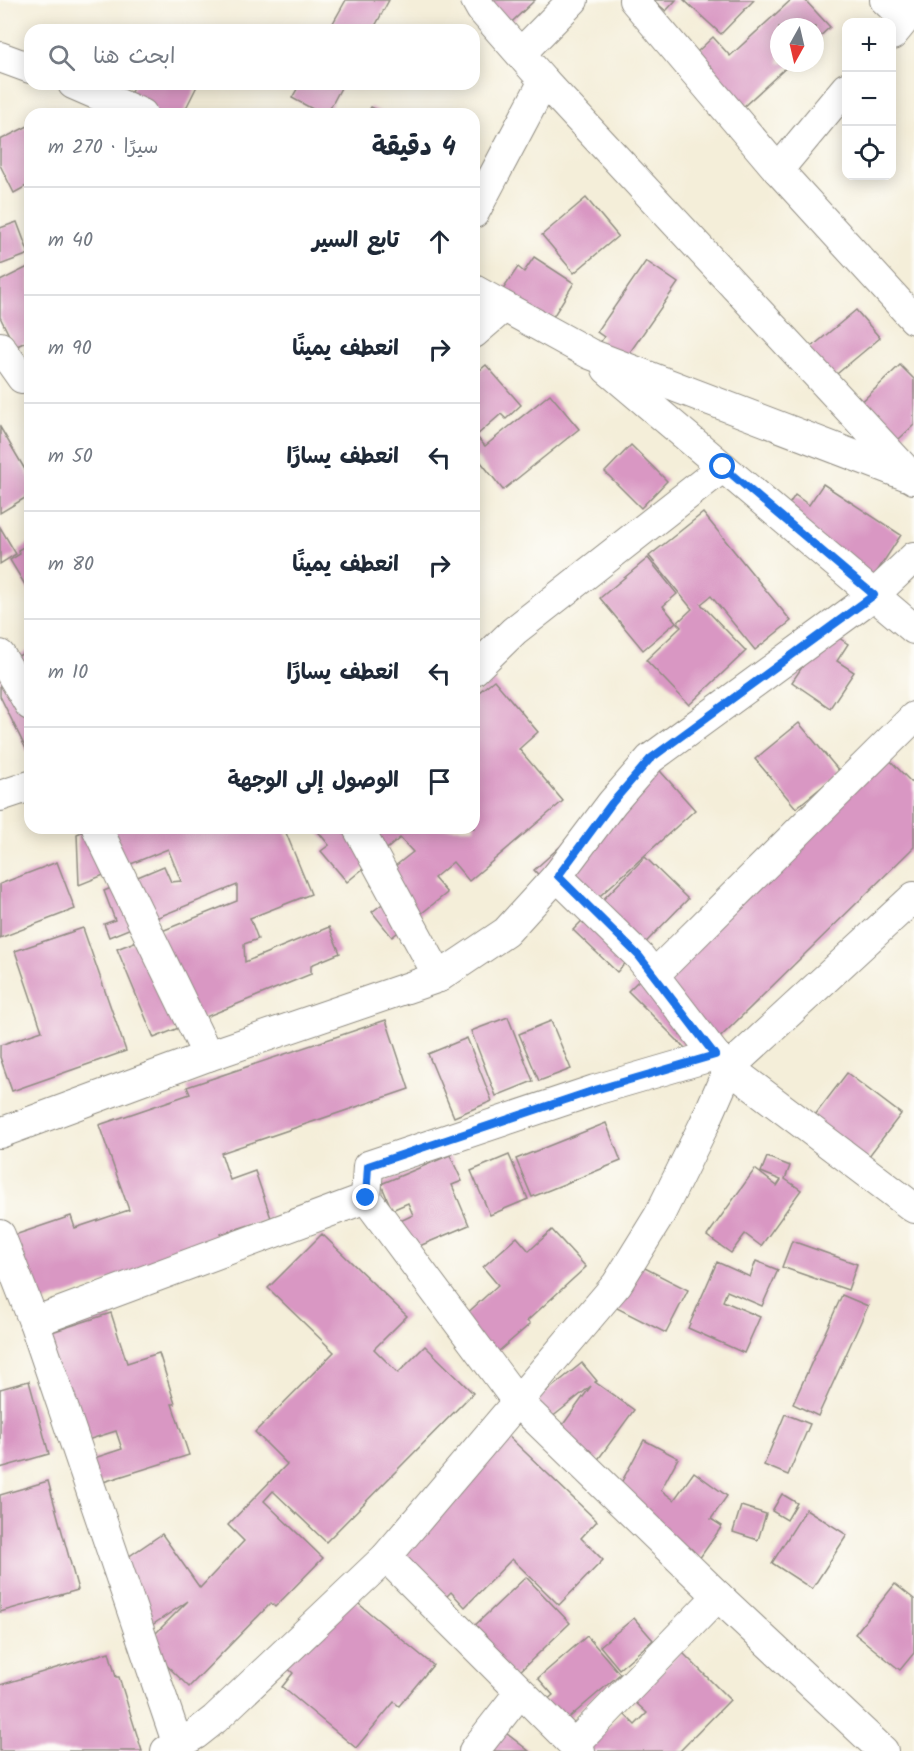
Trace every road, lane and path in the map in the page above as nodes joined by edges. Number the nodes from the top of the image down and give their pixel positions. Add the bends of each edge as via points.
1 (476, 0) edge
2 (573, 0) edge
3 (634, 0) edge
4 (521, 53) junction
5 (0, 57) edge
6 (24, 66) edge
7 (544, 81) junction
8 (80, 90) edge
9 (88, 90) edge
10 (842, 93) edge
11 (90, 108) edge
12 (128, 108) edge
13 (778, 170) junction
14 (480, 202) edge
15 (480, 293) edge
16 (504, 307) junction
17 (914, 319) edge
18 (480, 328) edge
19 (0, 348) edge
20 (590, 354) junction
21 (18, 380) edge
22 (723, 467) junction
23 (914, 479) edge
24 (914, 557) edge
25 (874, 595) junction
26 (914, 629) edge
27 (0, 655) edge
28 (480, 664) edge
29 (24, 695) edge
30 (914, 717) edge
31 (24, 788) edge
32 (0, 796) edge
33 (100, 834) edge
34 (361, 834) edge
35 (558, 876) junction
36 (914, 897) edge
37 (654, 975) junction
38 (439, 977) junction
39 (208, 1056) junction
40 (722, 1061) junction
41 (0, 1133) edge
42 (366, 1198) junction
43 (914, 1208) edge
44 (0, 1235) edge
45 (34, 1322) junction
46 (517, 1401) junction
47 (386, 1557) junction
48 (718, 1596) junction
49 (520, 1692) junction
50 (172, 1748) edge
51 (577, 1748) edge
52 (474, 1751) edge
53 (883, 1751) edge

1 - 4 street
2 - 4 street
3 - 13 street
4 - 7 street
5 - 6 street
7 - 14 street
7 - 23 street
8 - 11 street
9 - 12 street
10 - 13 street
13 - 17 street
15 - 16 street
16 - 18 street
16 - 20 street
19 - 21 street
20 - 22 street
20 - 23 street
22 - 25 street
22 - 28 street via 514,631
24 - 25 street
25 - 26 street
25 - 35 street via 650,759
27 - 29 street
30 - 37 street
31 - 32 street
33 - 39 street
34 - 38 street
35 - 37 street
35 - 38 street via 506,932
36 - 40 street
37 - 40 street
38 - 39 street
39 - 41 street
40 - 42 street via 595,1090 368,1166
40 - 43 street
40 - 46 street via 704,1125 658,1216 617,1284
42 - 45 street
42 - 46 street
44 - 45 street
45 - 50 street
46 - 47 street
46 - 48 street
47 - 49 street
47 - 50 street via 215,1719
48 - 51 street
48 - 53 street
49 - 51 street
49 - 52 street

